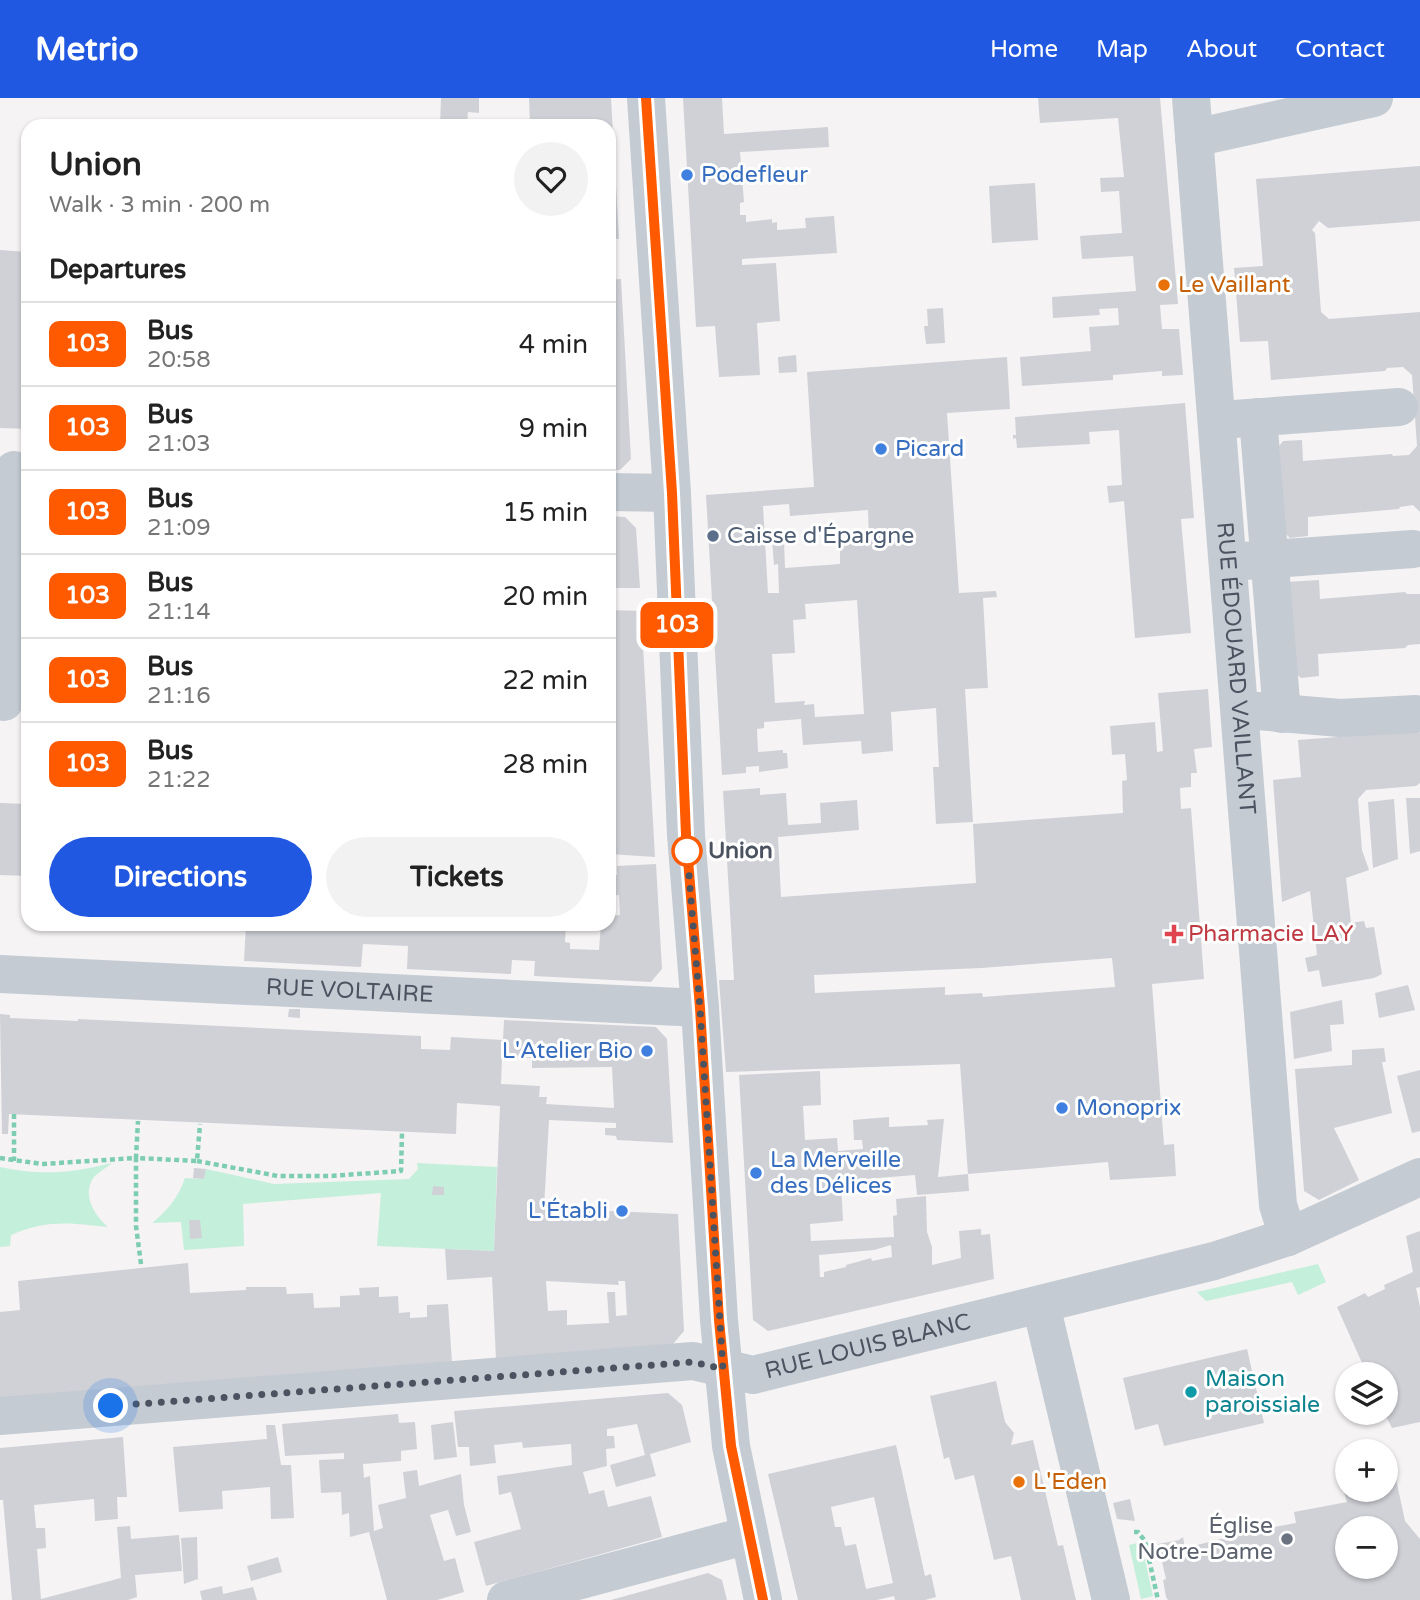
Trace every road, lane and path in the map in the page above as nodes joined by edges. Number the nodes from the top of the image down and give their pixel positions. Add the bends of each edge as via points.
1 (646, 98) edge
2 (1191, 98) edge
3 (1374, 98) edge
4 (1194, 138) junction
5 (1399, 407) dead end
6 (1258, 417) junction
7 (1217, 421) junction
8 (14, 470) edge
9 (616, 492) edge
10 (672, 493) junction
11 (1413, 549) dead end
12 (1269, 560) junction
13 (1228, 562) junction
14 (4, 702) dead end
15 (1240, 710) junction
16 (1282, 713) junction
17 (1416, 714) dead end
18 (0, 974) edge
19 (700, 1008) junction
20 (14, 1114) dead end
21 (138, 1121) dead end
22 (200, 1124) dead end
23 (402, 1133) dead end
24 (0, 1158) edge
25 (136, 1158) junction
26 (15, 1161) junction
27 (197, 1161) junction
28 (1420, 1177) edge
29 (1289, 1237) junction
30 (141, 1264) dead end
31 (1041, 1305) junction
32 (723, 1369) junction
33 (0, 1416) edge
34 (1128, 1531) dead end
35 (749, 1535) junction
36 (506, 1600) edge
37 (763, 1600) edge
38 (1111, 1600) edge
39 (1158, 1600) edge

1 - 10 street
2 - 4 street, RUE ÉDOUARD VAILLANT
3 - 4 street
4 - 7 street, RUE ÉDOUARD VAILLANT
5 - 6 street
6 - 7 street
6 - 12 street
7 - 13 street, RUE ÉDOUARD VAILLANT
8 - 14 street
9 - 10 street
10 - 19 street via 686,835
11 - 12 street
12 - 13 street
12 - 16 street
13 - 15 street, RUE ÉDOUARD VAILLANT
15 - 16 street
15 - 29 street, RUE ÉDOUARD VAILLANT via 1278,1205
16 - 17 street via 1340,718
18 - 19 street, RUE VOLTAIRE
19 - 32 street
20 - 26 path
21 - 25 path
22 - 27 path
23 - 27 path via 401,1171 278,1176
24 - 26 path
25 - 26 path
25 - 27 path
25 - 30 path
28 - 29 street, RUE LOUIS BLANC
29 - 31 street, RUE LOUIS BLANC
31 - 32 street, RUE LOUIS BLANC via 753,1375
31 - 38 street
32 - 33 street, RUE LOUIS BLANC via 693,1362
32 - 35 street via 731,1446
34 - 39 path via 1138,1532 1145,1541
35 - 36 street
35 - 37 street

